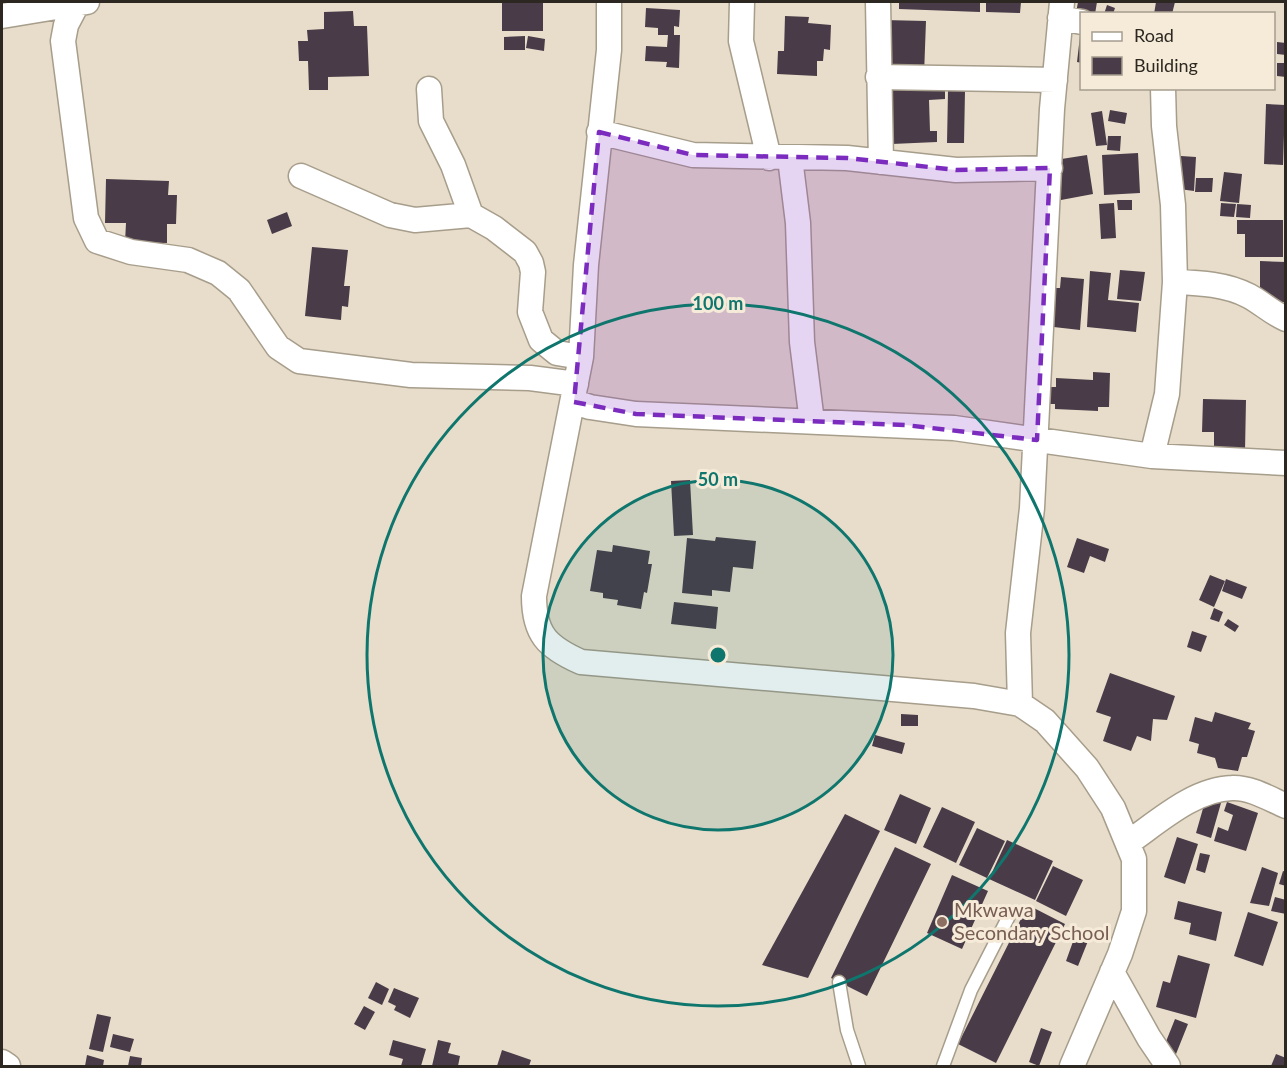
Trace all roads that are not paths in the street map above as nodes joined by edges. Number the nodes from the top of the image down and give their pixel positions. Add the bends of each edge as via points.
1 (609, 2) edge
2 (742, 2) edge
3 (878, 2) edge
4 (85, 3) edge
5 (1068, 14) edge
6 (2, 16) edge
7 (878, 76) junction
8 (1055, 80) junction
9 (429, 89) dead end
10 (1163, 90) edge
11 (599, 132) junction
12 (779, 158) junction
13 (881, 162) junction
14 (1050, 168) junction
15 (301, 176) dead end
16 (471, 215) junction
17 (1175, 282) junction
18 (1286, 319) edge
19 (581, 357) junction
20 (575, 393) junction
21 (812, 422) junction
22 (1036, 440) junction
23 (1152, 456) junction
24 (1286, 463) edge
25 (1020, 704) junction
26 (1286, 806) edge
27 (1129, 842) junction
28 (1010, 914) dead end
29 (1112, 972) junction
30 (839, 982) dead end
31 (2, 1062) edge
32 (8, 1066) edge
33 (859, 1066) edge
34 (943, 1066) edge
35 (1072, 1066) edge
36 (1168, 1066) edge

1 - 11 street via 609,50
2 - 12 street via 741,41
3 - 7 street
4 - 6 street
4 - 20 street via 66,25 63,41 86,218 97,242 131,252 189,260 218,273 239,290 278,347 299,361 411,375 530,378
5 - 8 street
7 - 8 street
7 - 13 street
8 - 14 street
9 - 16 street via 431,121 453,165
10 - 17 street
11 - 12 street via 693,155
11 - 19 street
12 - 13 street
12 - 21 street via 798,223 802,342
13 - 14 street via 956,170
14 - 22 street
15 - 16 street via 353,201 402,218
16 - 19 street via 508,238 530,259 530,312 541,340 557,353
17 - 18 street via 1229,288 1250,296
17 - 23 street via 1167,394
19 - 20 street
20 - 21 street via 605,410 636,414
20 - 25 street via 534,596 541,633 558,652 581,662 817,685 916,690
21 - 22 street via 954,428
22 - 23 street
22 - 25 street via 1018,633
23 - 24 street
25 - 27 street via 1045,721 1087,768
26 - 27 street via 1255,792 1232,788 1201,796
27 - 29 street via 1136,879 1134,911
28 - 34 lane via 972,990
29 - 35 street
29 - 36 street
30 - 33 lane via 847,1030
31 - 32 street

